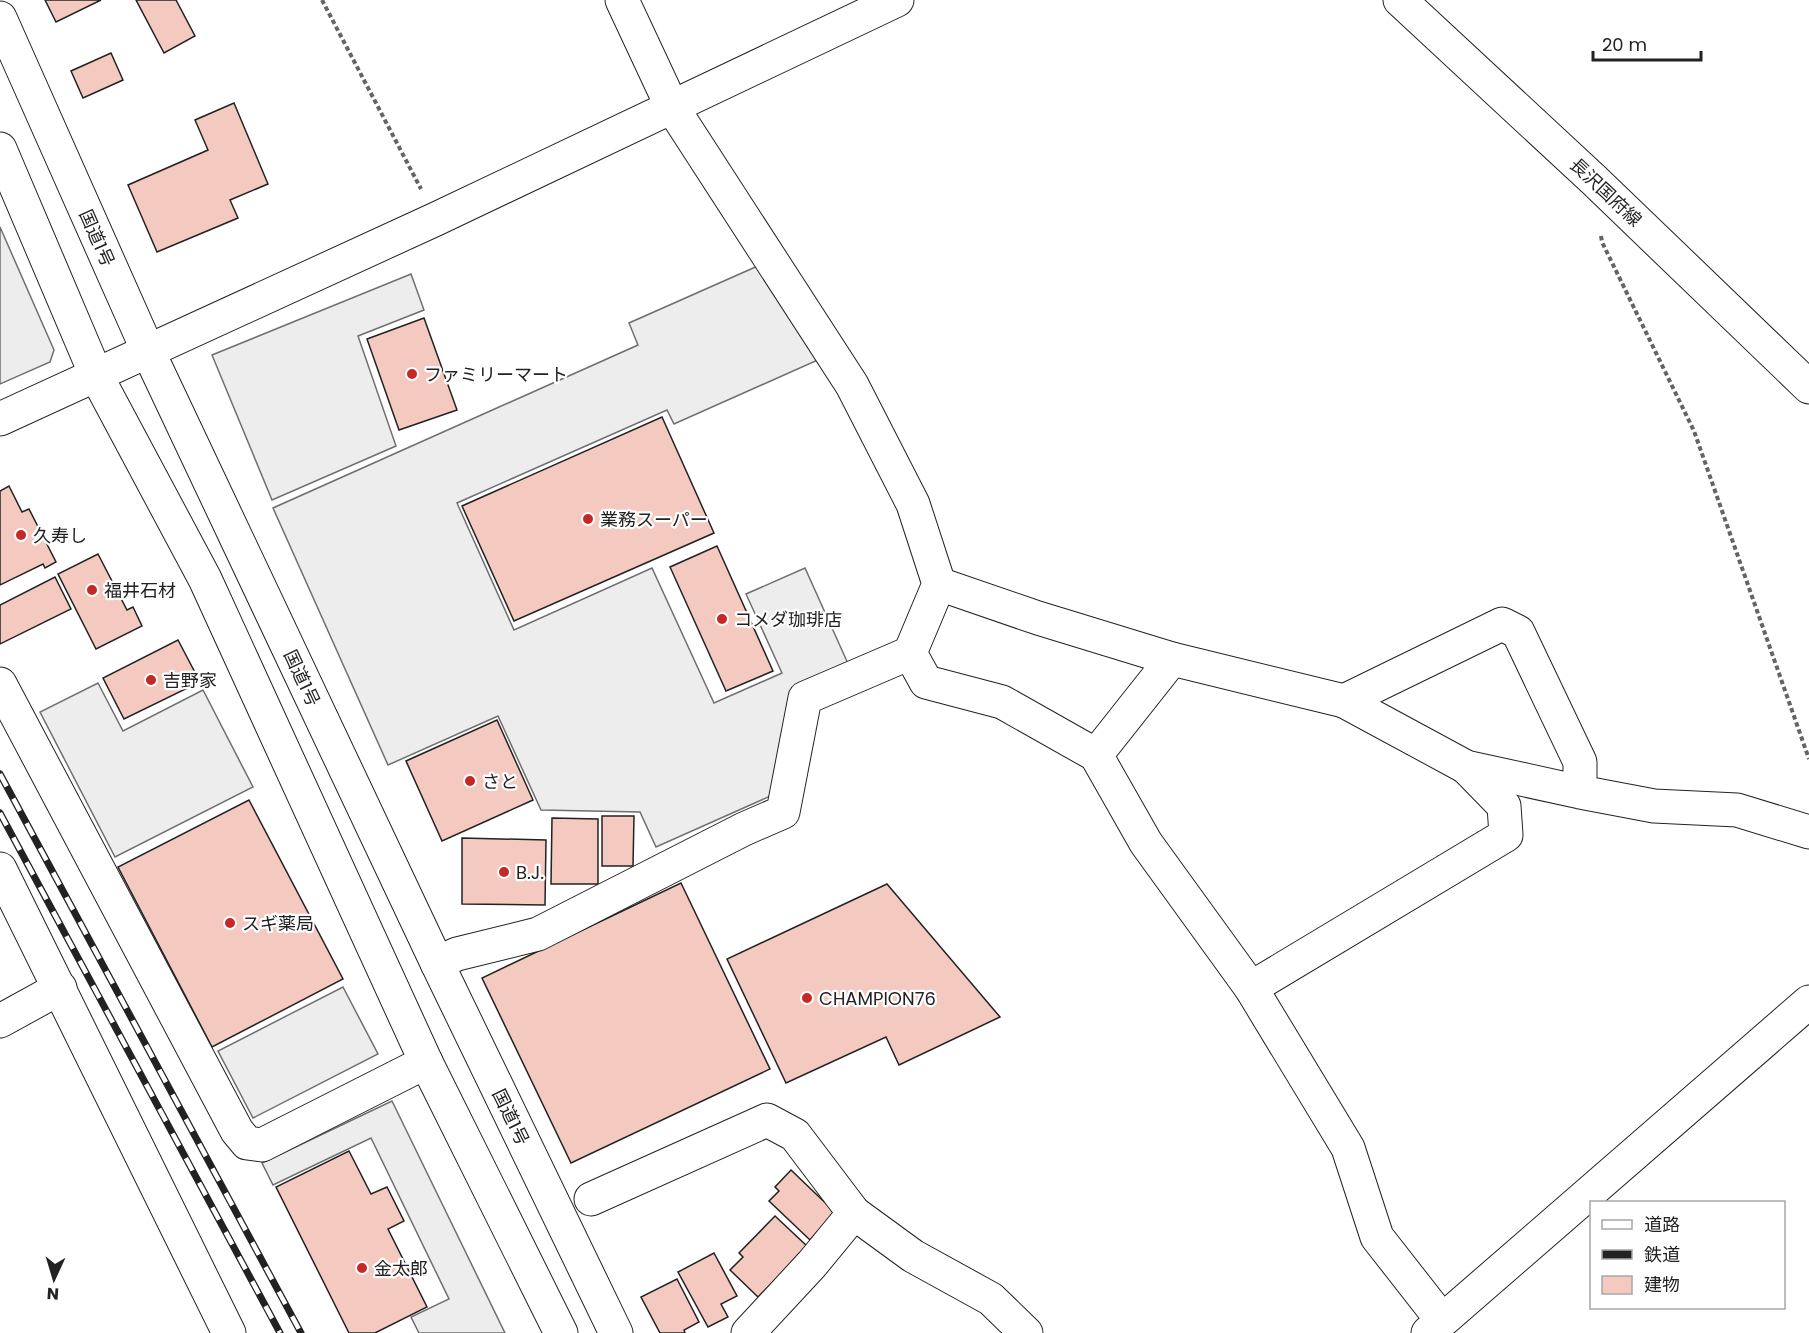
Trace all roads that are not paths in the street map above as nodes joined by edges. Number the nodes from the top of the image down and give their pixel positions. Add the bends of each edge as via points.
1 (622, 0) edge
2 (897, 0) edge
3 (1400, 0) edge
4 (0, 18) edge
5 (672, 107) junction
6 (0, 149) edge
7 (148, 351) junction
8 (96, 375) junction
9 (1809, 387) edge
10 (0, 419) edge
11 (939, 584) junction
12 (910, 653) junction
13 (1172, 659) junction
14 (0, 684) edge
15 (1344, 701) junction
16 (1096, 755) junction
17 (1466, 767) junction
18 (1580, 792) junction
19 (1809, 832) edge
20 (0, 869) edge
21 (437, 963) junction
22 (60, 988) junction
23 (1251, 988) junction
24 (1809, 1002) edge
25 (0, 1021) edge
26 (426, 1062) junction
27 (591, 1199) dead end
28 (854, 1213) junction
29 (1435, 1326) edge
30 (229, 1333) edge
31 (561, 1333) edge
32 (616, 1333) edge
33 (748, 1333) edge
34 (1026, 1333) edge

1 - 5 main road
2 - 5 main road
3 - 9 main road, 長沢国府線
4 - 7 main road, 国道1号
5 - 7 main road
5 - 11 main road via 852,385 913,504
6 - 8 main road
7 - 8 main road
7 - 21 main road, 国道1号
8 - 10 main road
8 - 26 main road via 205,579
11 - 12 main road
11 - 13 main road
12 - 16 main road via 926,682 1002,702
12 - 21 main road via 805,698 783,812 538,934 457,954
13 - 15 main road
13 - 16 main road
14 - 26 main road via 237,1131 247,1143 262,1145
15 - 17 main road
15 - 18 main road via 1502,624 1518,632 1580,762
16 - 23 main road via 1146,843
17 - 18 main road
17 - 23 main road via 1504,806 1506,835
18 - 19 main road via 1654,806 1737,810
20 - 22 main road
21 - 32 main road, 国道1号
22 - 25 main road
22 - 30 main road
23 - 29 main road via 1348,1148 1377,1237
24 - 29 main road
26 - 31 main road
27 - 28 main road via 768,1120 795,1135
28 - 33 main road
28 - 34 main road via 913,1256 992,1299

